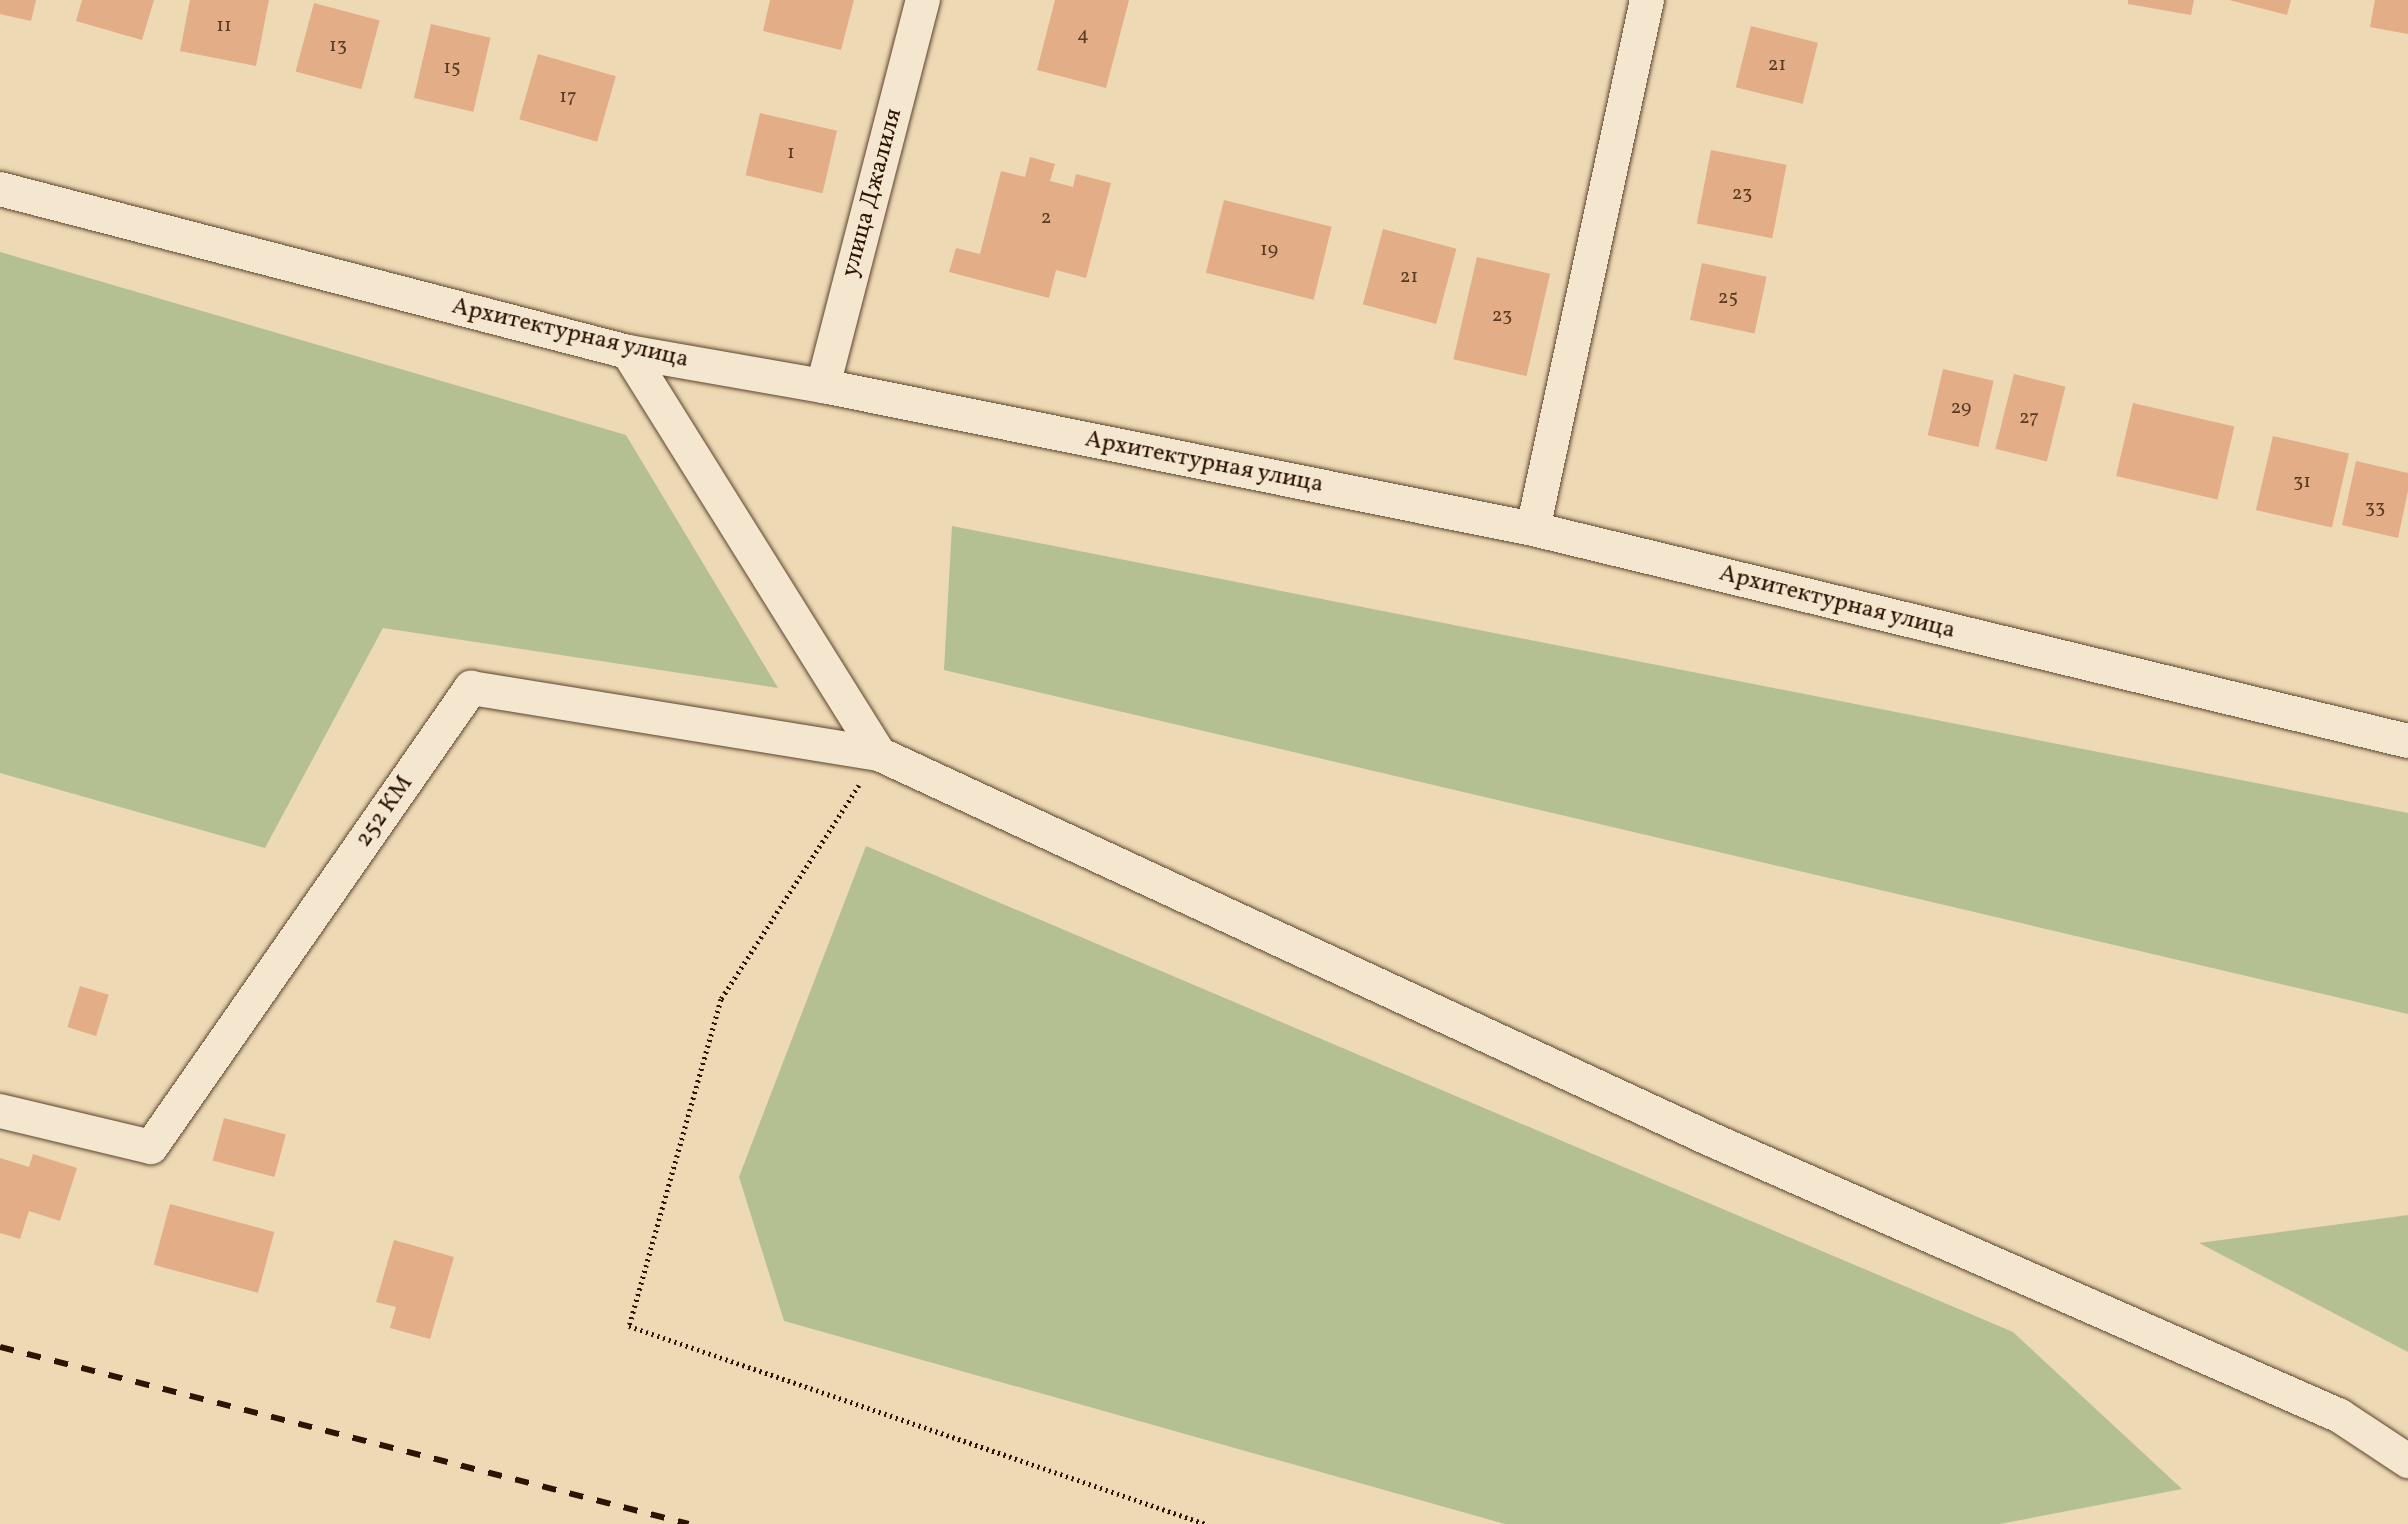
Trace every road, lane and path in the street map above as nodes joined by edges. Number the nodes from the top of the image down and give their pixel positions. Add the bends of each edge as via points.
1 (923, 0) edge
2 (1647, 0) edge
3 (0, 189) edge
4 (628, 352) junction
5 (823, 386) junction
6 (1533, 529) junction
7 (2408, 741) edge
8 (879, 754) junction
9 (0, 1111) edge
10 (2408, 1461) edge
11 (1206, 1524) edge

1 - 5 street, улица Джалиля
2 - 6 street
3 - 4 street, Архитектурная улица
4 - 5 street, Архитектурная улица
4 - 8 street
5 - 6 street, Архитектурная улица
6 - 7 street, Архитектурная улица
8 - 9 street, 252 КМ via 471,688 151,1147
8 - 10 street via 1710,1139 2340,1416
8 - 11 path via 721,999 629,1326

